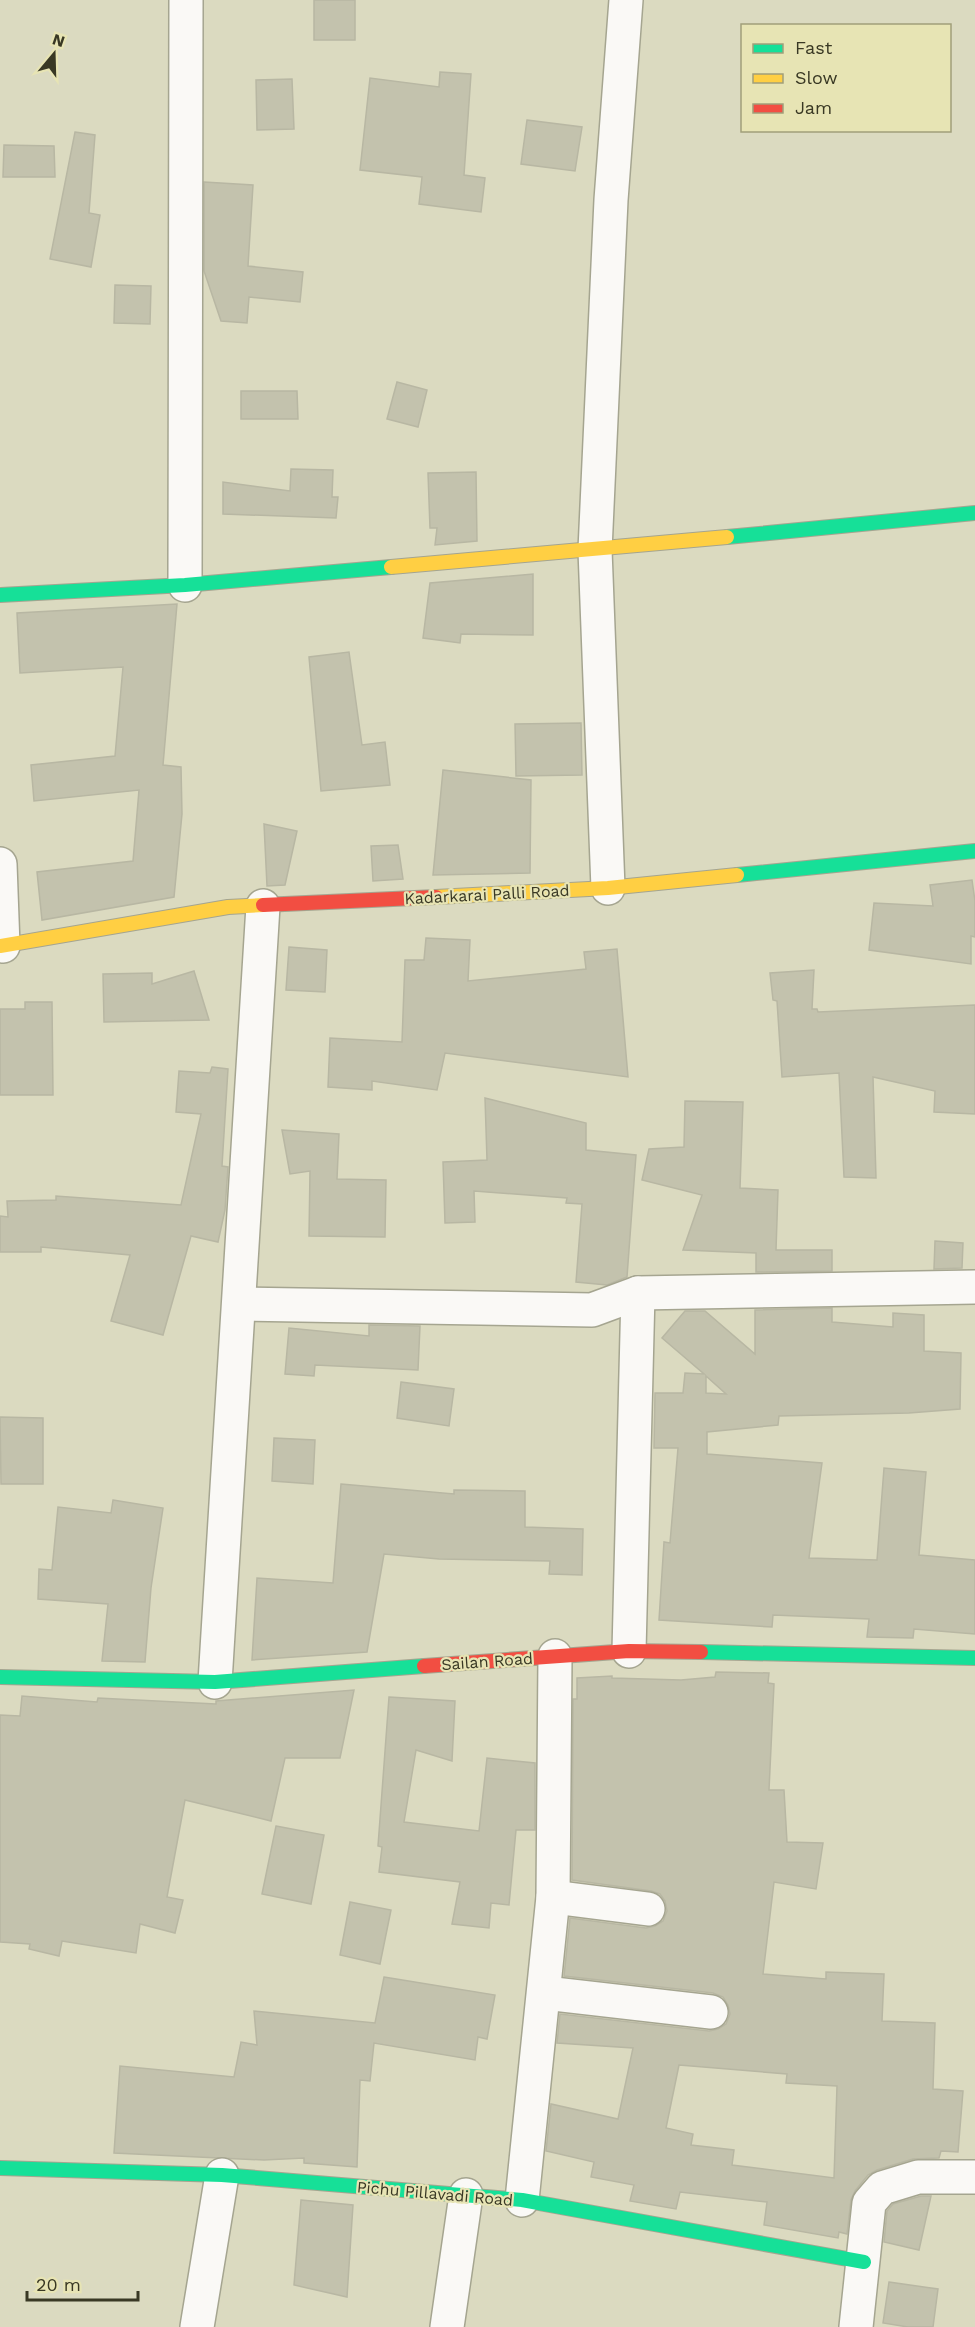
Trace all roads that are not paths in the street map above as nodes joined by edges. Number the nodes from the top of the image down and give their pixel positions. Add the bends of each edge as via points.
1 (186, 0) edge
2 (627, 0) edge
3 (975, 513) edge
4 (595, 550) junction
5 (185, 585) junction
6 (0, 595) edge
7 (975, 851) edge
8 (0, 864) edge
9 (608, 888) junction
10 (263, 906) junction
11 (1, 946) edge
12 (975, 1287) edge
13 (638, 1293) junction
14 (240, 1305) junction
15 (629, 1651) junction
16 (555, 1656) junction
17 (975, 1658) edge
18 (0, 1677) edge
19 (215, 1682) junction
20 (553, 1898) junction
21 (648, 1909) dead end
22 (544, 1994) junction
23 (711, 2012) dead end
24 (0, 2168) edge
25 (222, 2175) junction
26 (975, 2177) edge
27 (466, 2195) junction
28 (522, 2200) junction
29 (864, 2262) junction
30 (197, 2327) edge
31 (447, 2327) edge
32 (856, 2327) edge

1 - 5 street
2 - 4 street via 611,200
3 - 4 street
4 - 5 street
4 - 9 street
5 - 6 street
7 - 9 street, Kadarkarai Palli Road
8 - 11 street
9 - 10 street, Kadarkarai Palli Road
10 - 11 street, Kadarkarai Palli Road via 228,907
10 - 14 street
12 - 13 street
13 - 14 street via 592,1310
13 - 15 street
14 - 19 street
15 - 16 street, Sailan Road
15 - 17 street, Sailan Road
16 - 19 street, Sailan Road
16 - 20 street
18 - 19 street, Sailan Road
20 - 21 street
20 - 22 street
22 - 23 street
22 - 28 street
24 - 25 street, Pichu Pillavadi Road
25 - 27 street, Pichu Pillavadi Road
25 - 30 street
26 - 29 street via 918,2177 882,2188 869,2203
27 - 28 street, Pichu Pillavadi Road
27 - 31 street
28 - 29 street, Pichu Pillavadi Road
29 - 32 street

